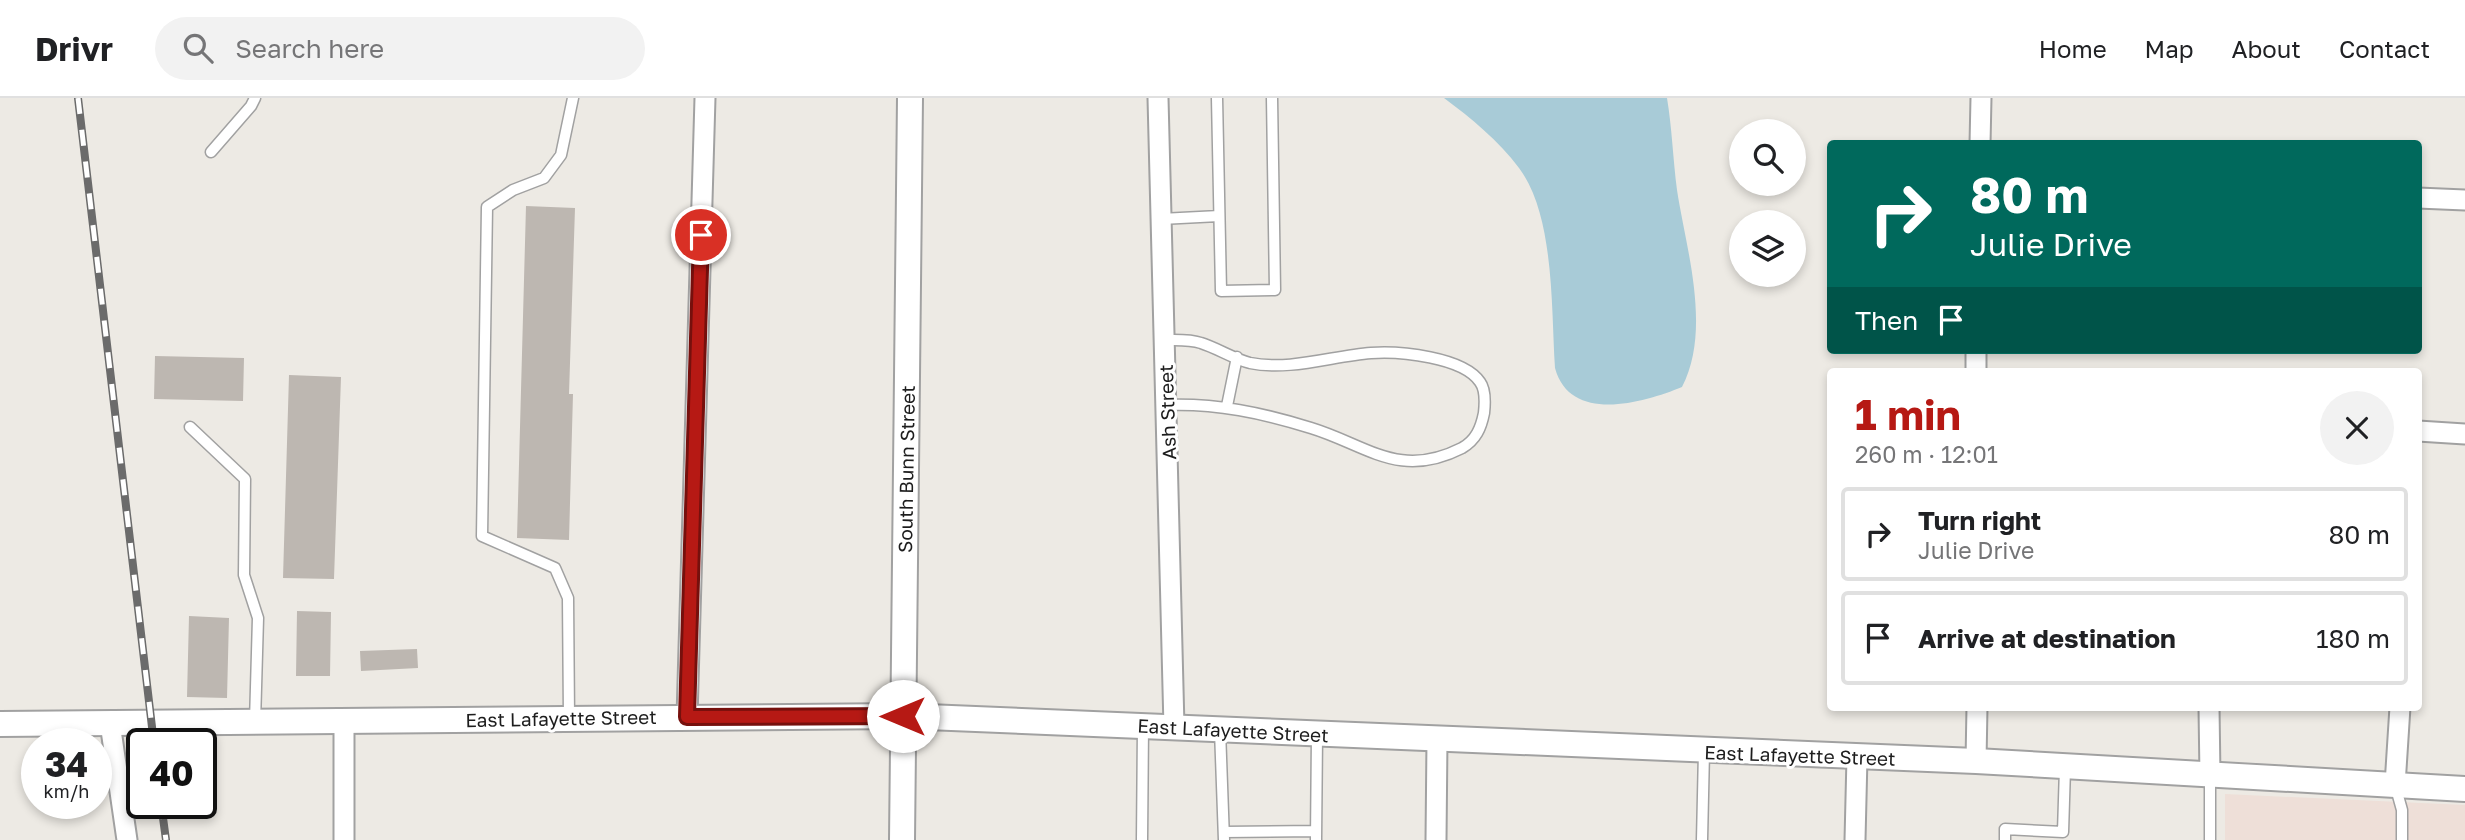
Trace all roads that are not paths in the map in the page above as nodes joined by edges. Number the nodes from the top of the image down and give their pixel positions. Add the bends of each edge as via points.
1 (255, 98) edge
2 (573, 98) edge
3 (705, 98) edge
4 (910, 98) edge
5 (1158, 98) edge
6 (1217, 98) edge
7 (1272, 98) edge
8 (1981, 98) edge
9 (1980, 140) edge
10 (211, 152) dead end
11 (2422, 198) edge
12 (2465, 200) edge
13 (1219, 216) junction
14 (1161, 219) junction
15 (1164, 340) junction
16 (1237, 357) junction
17 (1166, 405) junction
18 (1227, 406) junction
19 (190, 427) dead end
20 (2422, 431) edge
21 (2465, 434) edge
22 (1977, 711) edge
23 (2210, 711) edge
24 (2400, 711) edge
25 (903, 716) junction
26 (687, 717) junction
27 (569, 718) junction
28 (344, 721) junction
29 (255, 722) junction
30 (110, 723) junction
31 (0, 724) edge
32 (1143, 725) junction
33 (1174, 727) junction
34 (1220, 729) junction
35 (1317, 734) junction
36 (1437, 740) junction
37 (1704, 751) junction
38 (1857, 757) junction
39 (1976, 761) junction
40 (2065, 768) junction
41 (2210, 776) junction
42 (2395, 785) junction
43 (2465, 789) edge
44 (1316, 835) edge
45 (1224, 836) edge
46 (127, 840) edge
47 (344, 840) edge
48 (902, 840) edge
49 (1142, 840) edge
50 (1436, 840) edge
51 (1702, 840) edge
52 (1855, 840) edge
53 (2005, 840) edge
54 (2210, 840) edge
55 (2402, 840) edge

1 - 10 lane
2 - 27 lane via 561,155 544,178 487,206 482,536 555,568 568,598
3 - 26 street
4 - 25 street, South Bunn Street
5 - 14 street, Ash Street
6 - 13 lane
7 - 13 lane via 1275,289 1221,290
8 - 9 street
11 - 12 street
13 - 14 lane
14 - 15 street, Ash Street
15 - 16 lane via 1198,342
15 - 17 street, Ash Street
16 - 18 lane
16 - 18 lane via 1250,363 1311,363 1395,353 1461,366 1481,383 1485,403 1481,426 1475,438 1462,447 1405,461 1362,450 1315,428
17 - 18 lane
17 - 33 street, Ash Street
19 - 29 lane via 244,478 244,575 258,618
20 - 21 street
22 - 39 street
23 - 41 street
24 - 42 street
25 - 26 street, East Lafayette Street
25 - 32 street, East Lafayette Street
25 - 48 street, South Bunn Street
26 - 27 street, East Lafayette Street
27 - 28 street, East Lafayette Street
28 - 29 street, East Lafayette Street
28 - 47 street
29 - 30 street, East Lafayette Street
30 - 31 street, East Lafayette Street
30 - 46 street
32 - 33 street, East Lafayette Street
32 - 49 lane
33 - 34 street, East Lafayette Street
34 - 35 street, East Lafayette Street
34 - 45 lane
35 - 36 street, East Lafayette Street
35 - 44 lane
36 - 37 street, East Lafayette Street
36 - 50 street
37 - 38 street, East Lafayette Street
37 - 51 lane
38 - 39 street, East Lafayette Street
38 - 52 street
39 - 40 street, East Lafayette Street
40 - 41 street, East Lafayette Street
40 - 53 lane via 2063,832 2005,829
41 - 42 street, East Lafayette Street
41 - 54 lane
42 - 43 street, East Lafayette Street
42 - 55 lane via 2402,810
44 - 45 lane

